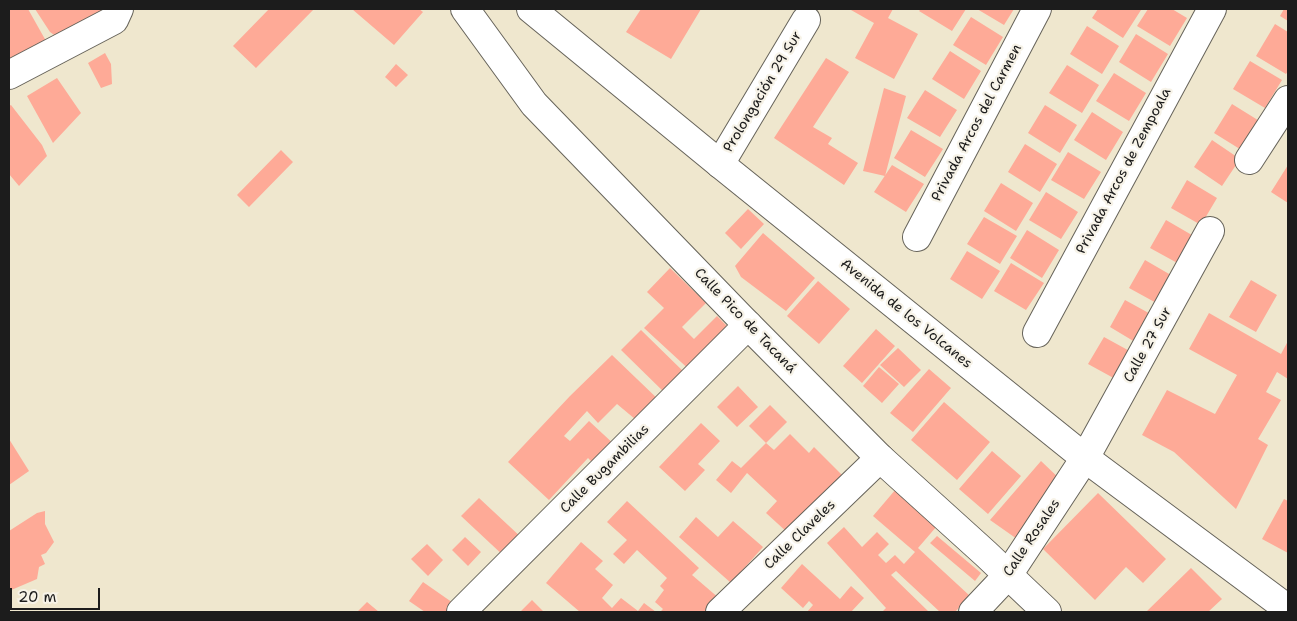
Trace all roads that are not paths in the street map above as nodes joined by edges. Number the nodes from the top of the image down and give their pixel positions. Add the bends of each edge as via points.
1 (119, 9) edge
2 (465, 9) edge
3 (531, 9) edge
4 (1037, 9) edge
5 (1212, 9) edge
6 (806, 20) dead end
7 (9, 75) edge
8 (1288, 100) edge
9 (1249, 160) dead end
10 (720, 164) junction
11 (1210, 231) dead end
12 (917, 237) dead end
13 (748, 325) junction
14 (1037, 333) dead end
15 (880, 458) junction
16 (1085, 458) junction
17 (1008, 575) junction
18 (1287, 606) edge
19 (461, 612) edge
20 (720, 612) edge
21 (973, 612) edge
22 (1047, 612) edge

1 - 7 street via 114,20
2 - 13 street, Calle Pico de Tacaná via 534,104
3 - 10 street, Avenida de los Volcanes
4 - 12 street, Privada Arcos del Carmen
5 - 14 street, Privada Arcos de Zempoala
6 - 10 street, Prolongación 29 Sur
8 - 9 street
10 - 16 street, Avenida de los Volcanes
11 - 16 street, Calle 27 Sur
13 - 15 street, Calle Pico de Tacaná
13 - 19 street, Calle Bugambilias
15 - 17 street, Calle Pico de Tacaná
15 - 20 street, Calle Claveles
16 - 17 street, Calle Rosales
16 - 18 street, Avenida de los Volcanes
17 - 21 street, Calle Rosales
17 - 22 street, Calle Pico de Tacaná

